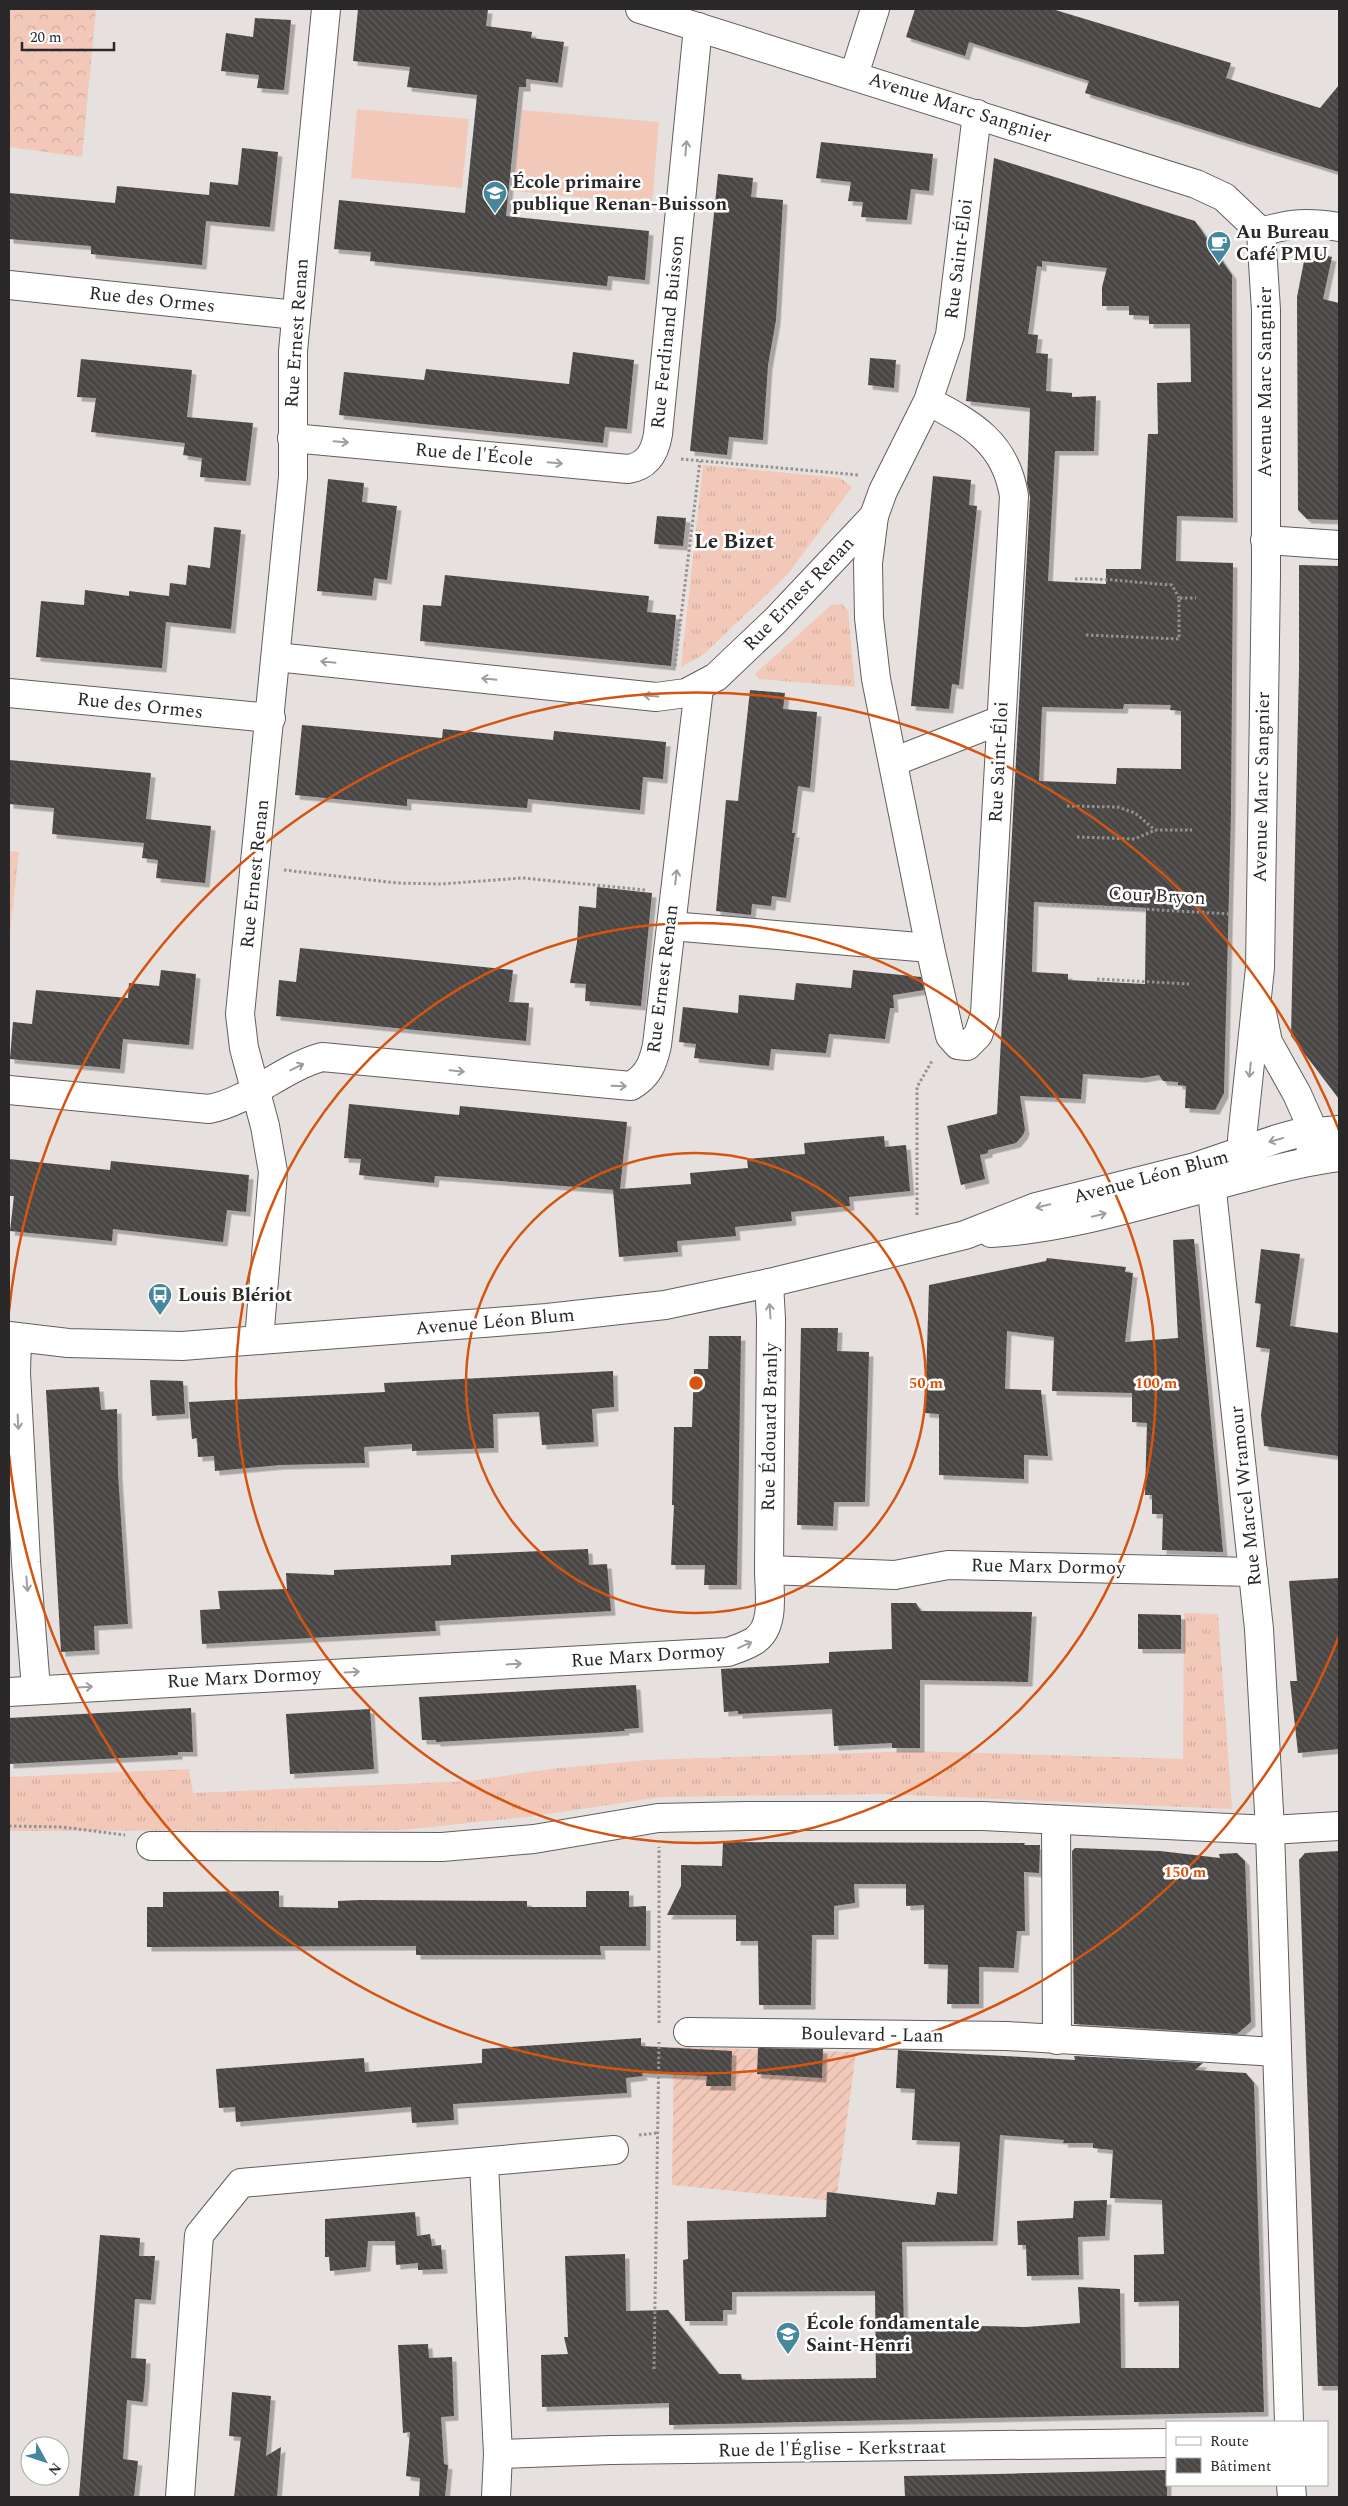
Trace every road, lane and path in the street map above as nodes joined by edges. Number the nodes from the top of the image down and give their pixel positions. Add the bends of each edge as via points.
1 (326, 9) edge
2 (640, 9) edge
3 (875, 9) edge
4 (698, 27) junction
5 (854, 75) junction
6 (977, 114) junction
7 (1339, 227) edge
8 (1260, 232) junction
9 (9, 285) edge
10 (296, 315) junction
11 (928, 401) junction
12 (292, 438) junction
13 (651, 456) junction
14 (700, 461) junction
15 (888, 478) junction
16 (874, 516) junction
17 (1265, 540) junction
18 (1339, 545) edge
19 (1075, 579) dead end
20 (1179, 598) junction
21 (1196, 598) dead end
22 (1086, 635) dead end
23 (276, 657) junction
24 (698, 688) junction
25 (9, 693) edge
26 (671, 696) junction
27 (271, 718) junction
28 (1001, 720) junction
29 (893, 762) junction
30 (1067, 806) dead end
31 (1154, 830) junction
32 (1192, 830) dead end
33 (1077, 837) dead end
34 (256, 867) junction
35 (674, 893) junction
36 (1052, 904) dead end
37 (1260, 915) junction
38 (671, 926) junction
39 (930, 948) junction
40 (1097, 978) dead end
41 (1189, 984) dead end
42 (1258, 987) junction
43 (949, 1032) junction
44 (9, 1090) edge
45 (254, 1090) junction
46 (1339, 1130) edge
47 (1311, 1132) junction
48 (1339, 1157) edge
49 (1310, 1160) junction
50 (1243, 1164) junction
51 (1211, 1174) junction
52 (920, 1246) junction
53 (768, 1283) junction
54 (12, 1338) edge
55 (259, 1340) junction
56 (769, 1570) junction
57 (1253, 1572) junction
58 (36, 1689) junction
59 (9, 1692) edge
60 (658, 1818) junction
61 (1056, 1820) junction
62 (9, 1826) edge
63 (1339, 1826) edge
64 (1270, 1830) junction
65 (152, 1846) joint
66 (659, 2032) dead end
67 (688, 2032) dead end
68 (1057, 2040) junction
69 (658, 2041) dead end
70 (1277, 2052) junction
71 (614, 2150) dead end
72 (484, 2163) junction
73 (654, 2370) dead end
74 (1289, 2421) edge
75 (1166, 2443) edge
76 (498, 2454) junction
77 (180, 2497) edge
78 (496, 2497) edge

1 - 10 street, Rue Ernest Renan
2 - 4 street, Avenue Marc Sangnier
3 - 5 street
4 - 5 street, Avenue Marc Sangnier
13 -> 4 street, Rue Ferdinand Buisson via 658,434
5 - 6 street, Avenue Marc Sangnier
6 - 8 street, Avenue Marc Sangnier via 1196,184 1224,197
6 - 11 street, Rue Saint-Éloi via 950,335
7 - 8 street via 1288,223
8 - 17 street, Avenue Marc Sangnier via 1266,310
9 - 10 street, Rue des Ormes
10 - 12 street, Rue Ernest Renan via 291,374
11 - 15 street, Rue Saint-Éloi
11 - 28 street, Rue Saint-Éloi via 972,424 984,435 1006,465 1012,481 1014,496
12 -> 13 street, Rue de l'École via 628,469 641,466
12 - 23 street, Rue Ernest Renan via 293,477
13 - 14 path
14 - 15 path
14 - 26 path
15 - 16 street, Rue Saint-Éloi
16 - 24 street, Rue Ernest Renan via 756,640 716,677
16 - 29 street, Rue Saint-Éloi via 868,563 869,618 876,679
17 - 18 street
17 - 37 street, Avenue Marc Sangnier
19 - 20 path via 1172,584
20 - 21 path
20 - 22 path via 1179,639
26 -> 23 street, Rue Ernest Renan
23 - 27 street, Rue Ernest Renan
24 - 26 street, Rue Ernest Renan
35 -> 24 street, Rue Ernest Renan
25 - 27 street, Rue des Ormes
27 - 34 street, Rue Ernest Renan
28 - 29 street
28 - 43 street, Rue Saint-Éloi via 985,1014 978,1035 969,1045 958,1045
29 - 39 street, Rue Saint-Éloi
30 - 31 path via 1118,807 1135,813
31 - 32 path
31 - 33 path via 1135,839
34 - 35 path via 398,883 441,884 522,878
34 - 45 street, Rue Ernest Renan via 240,1014
35 - 38 street, Rue Ernest Renan
36 - 37 path, Cour Bryon
37 - 42 street, Avenue Marc Sangnier
38 - 39 street
45 -> 38 street, Rue Ernest Renan via 294,1067 322,1057 631,1086 642,1079 654,1060
39 - 43 street, Rue Saint-Éloi
40 - 41 path
42 - 47 street, Avenue Marc Sangnier via 1268,1042 1305,1111
42 -> 50 street, Avenue Marc Sangnier
43 - 52 path via 917,1087 917,1230
44 - 45 street, Rue Ernest Renan via 196,1109 223,1106
45 - 55 street, Rue Ernest Renan via 265,1126 272,1172
46 - 47 street, Avenue Léon Blum
47 - 49 street, Avenue Marc Sangnier
47 -> 50 street, Avenue Léon Blum via 1277,1139
48 - 49 street, Avenue Léon Blum
49 - 50 street, Avenue Léon Blum
50 - 51 street, Avenue Léon Blum
51 - 52 street, Avenue Léon Blum via 1030,1231 965,1235
51 - 57 street, Rue Marcel Wramour
52 - 53 street, Avenue Léon Blum
53 - 55 street, Avenue Léon Blum via 665,1305 547,1318
56 -> 53 street, Rue Édouard Branly via 771,1319
54 - 55 street, Avenue Léon Blum via 154,1347
54 -> 58 street
56 - 57 street, Rue Marx Dormoy via 895,1574 948,1565
58 -> 56 street, Rue Marx Dormoy via 728,1652 755,1641 767,1626
57 - 64 street, Rue Marcel Wramour
58 - 59 street, Rue Marx Dormoy
60 - 61 street via 983,1816
60 - 65 street via 534,1839 442,1847
60 - 66 path
61 - 64 street
61 - 68 street
62 - 65 path via 62,1827 135,1836
63 - 64 street
64 - 70 street, Rue Marcel Wramour
67 - 68 street, Boulevard - Laan via 1007,2036
68 - 70 street, Boulevard - Laan
69 - 73 path
70 - 74 street, Rue Marcel Wramour
71 - 72 street
72 - 76 street
72 - 77 street via 241,2183 199,2235
75 - 76 street, Rue de l'Église - Kerkstraat
76 - 78 street

